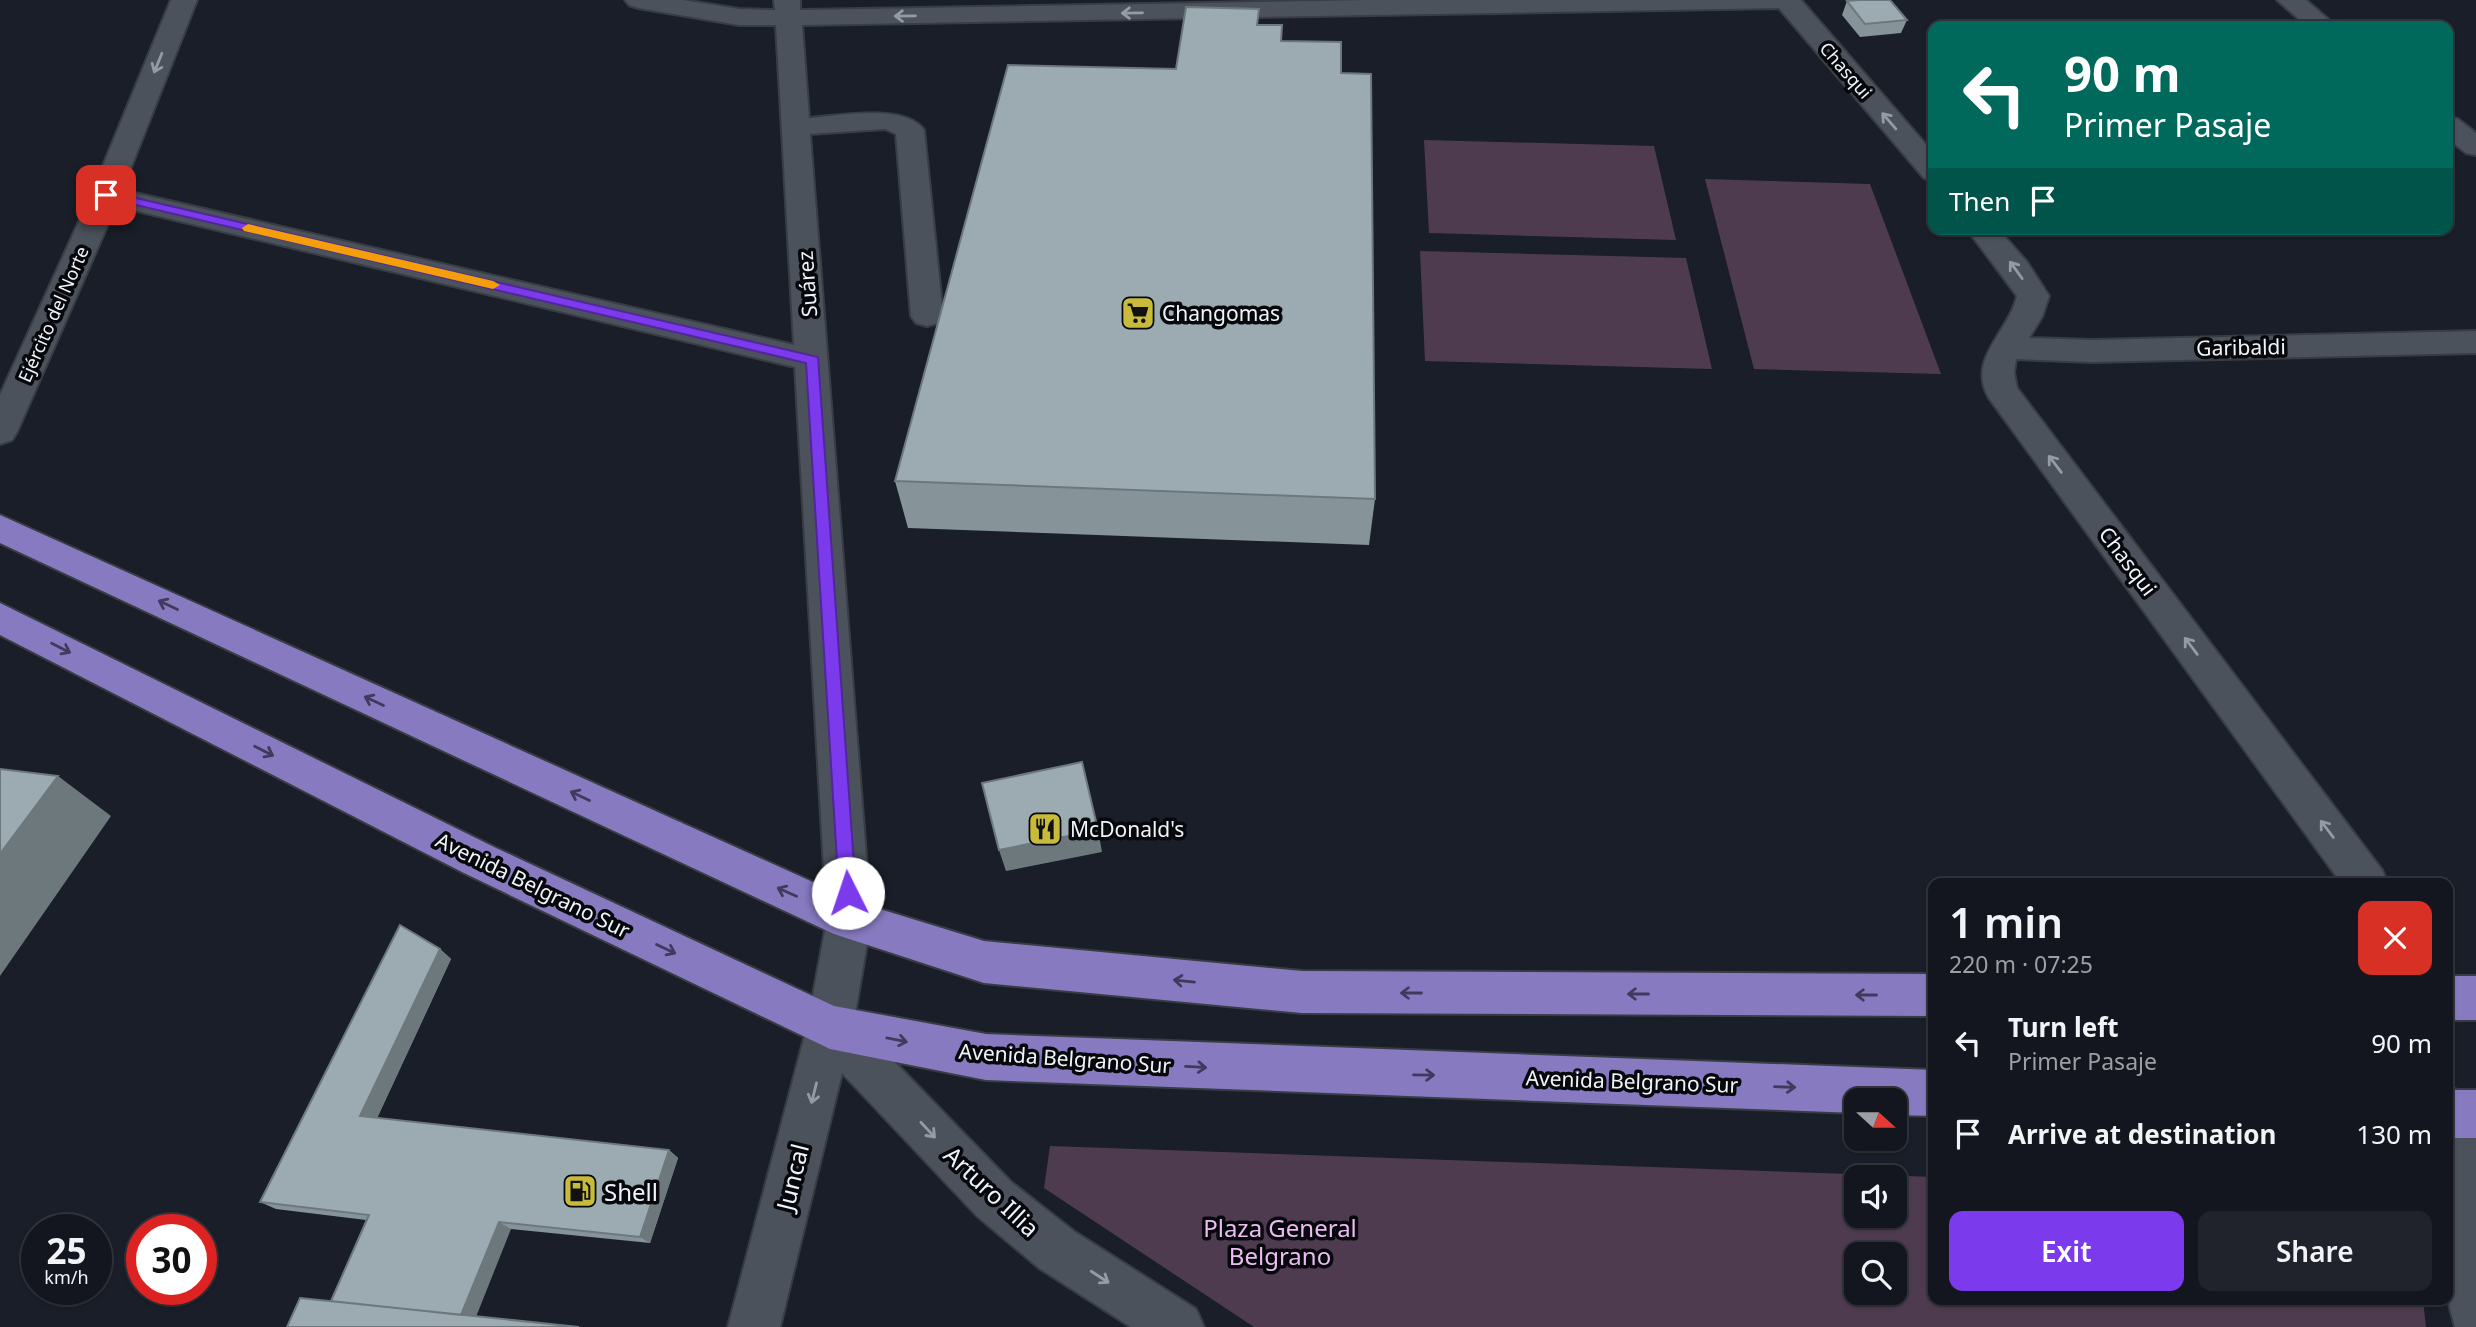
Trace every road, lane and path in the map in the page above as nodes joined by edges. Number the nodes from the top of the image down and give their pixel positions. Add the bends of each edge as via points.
1 (184, 0) edge
2 (638, 0) edge
3 (1787, 0) edge
4 (2290, 0) edge
5 (1255, 5) edge
6 (788, 9) edge
7 (2317, 21) edge
8 (796, 127) junction
9 (2453, 129) edge
10 (2476, 147) edge
11 (1928, 165) edge
12 (106, 195) junction
13 (1987, 235) edge
14 (927, 316) dead end
15 (2476, 342) edge
16 (2007, 348) junction
17 (813, 360) junction
18 (0, 432) edge
19 (0, 528) edge
20 (0, 618) edge
21 (2363, 878) edge
22 (849, 920) junction
23 (1928, 995) edge
24 (2453, 998) edge
25 (2476, 998) edge
26 (830, 1027) junction
27 (1928, 1093) edge
28 (2453, 1113) edge
29 (2476, 1114) edge
30 (2453, 1149) edge
31 (2476, 1316) edge
32 (754, 1327) edge
33 (1178, 1327) edge

1 -> 12 street, Ejército del Norte
2 - 6 street via 739,17
3 - 5 street
11 -> 3 street, Chasqui
4 - 7 street
5 -> 6 street
6 - 8 street, Suárez
8 - 14 street via 889,121 910,130
8 - 17 street, Suárez
9 - 10 street
12 - 17 street
12 - 18 street, Ejército del Norte
16 -> 13 street, Chasqui via 2031,315 2034,296
15 - 16 street, Garibaldi via 2092,351
21 -> 16 street, Chasqui via 2001,390 1997,368
17 - 22 street, Suárez
22 -> 19 highway
20 -> 26 highway, Avenida Belgrano Sur via 479,860
23 -> 22 highway via 1302,992 984,962
22 - 26 street, Suárez
24 - 25 highway
26 -> 27 highway, Avenida Belgrano Sur via 986,1057
26 -> 32 street, Juncal
26 -> 33 street, Arturo Illia via 994,1199 1057,1250
28 - 29 highway
30 - 31 street

